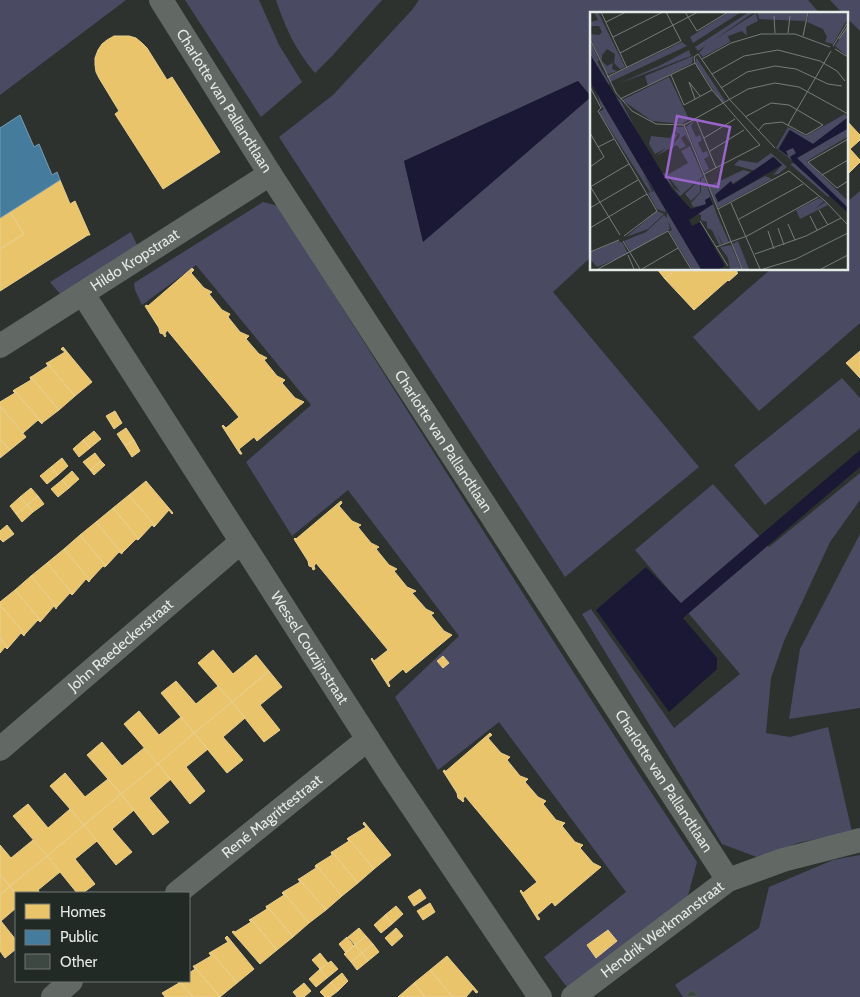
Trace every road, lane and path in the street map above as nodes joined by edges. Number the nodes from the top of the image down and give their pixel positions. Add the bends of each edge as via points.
1 (161, 0) edge
2 (270, 174) junction
3 (83, 294) junction
4 (0, 346) edge
5 (241, 542) junction
6 (368, 739) junction
7 (0, 749) edge
8 (860, 840) edge
9 (728, 880) junction
10 (178, 892) edge
11 (70, 982) edge
12 (53, 997) edge
13 (540, 997) edge
14 (573, 997) edge

1 - 2 street, Charlotte van Pallandtlaan
2 - 3 street, Hildo Kropstraat
2 - 9 street, Charlotte van Pallandtlaan
3 - 4 street, Hildo Kropstraat
3 - 5 street, Wessel Couzijnstraat
5 - 6 street, Wessel Couzijnstraat
5 - 7 street, John Raedeckerstraat
6 - 10 street, René Magrittestraat
6 - 13 street, Wessel Couzijnstraat
8 - 9 street, Hendrik Werkmanstraat via 783,860
9 - 14 street, Hendrik Werkmanstraat
11 - 12 street

